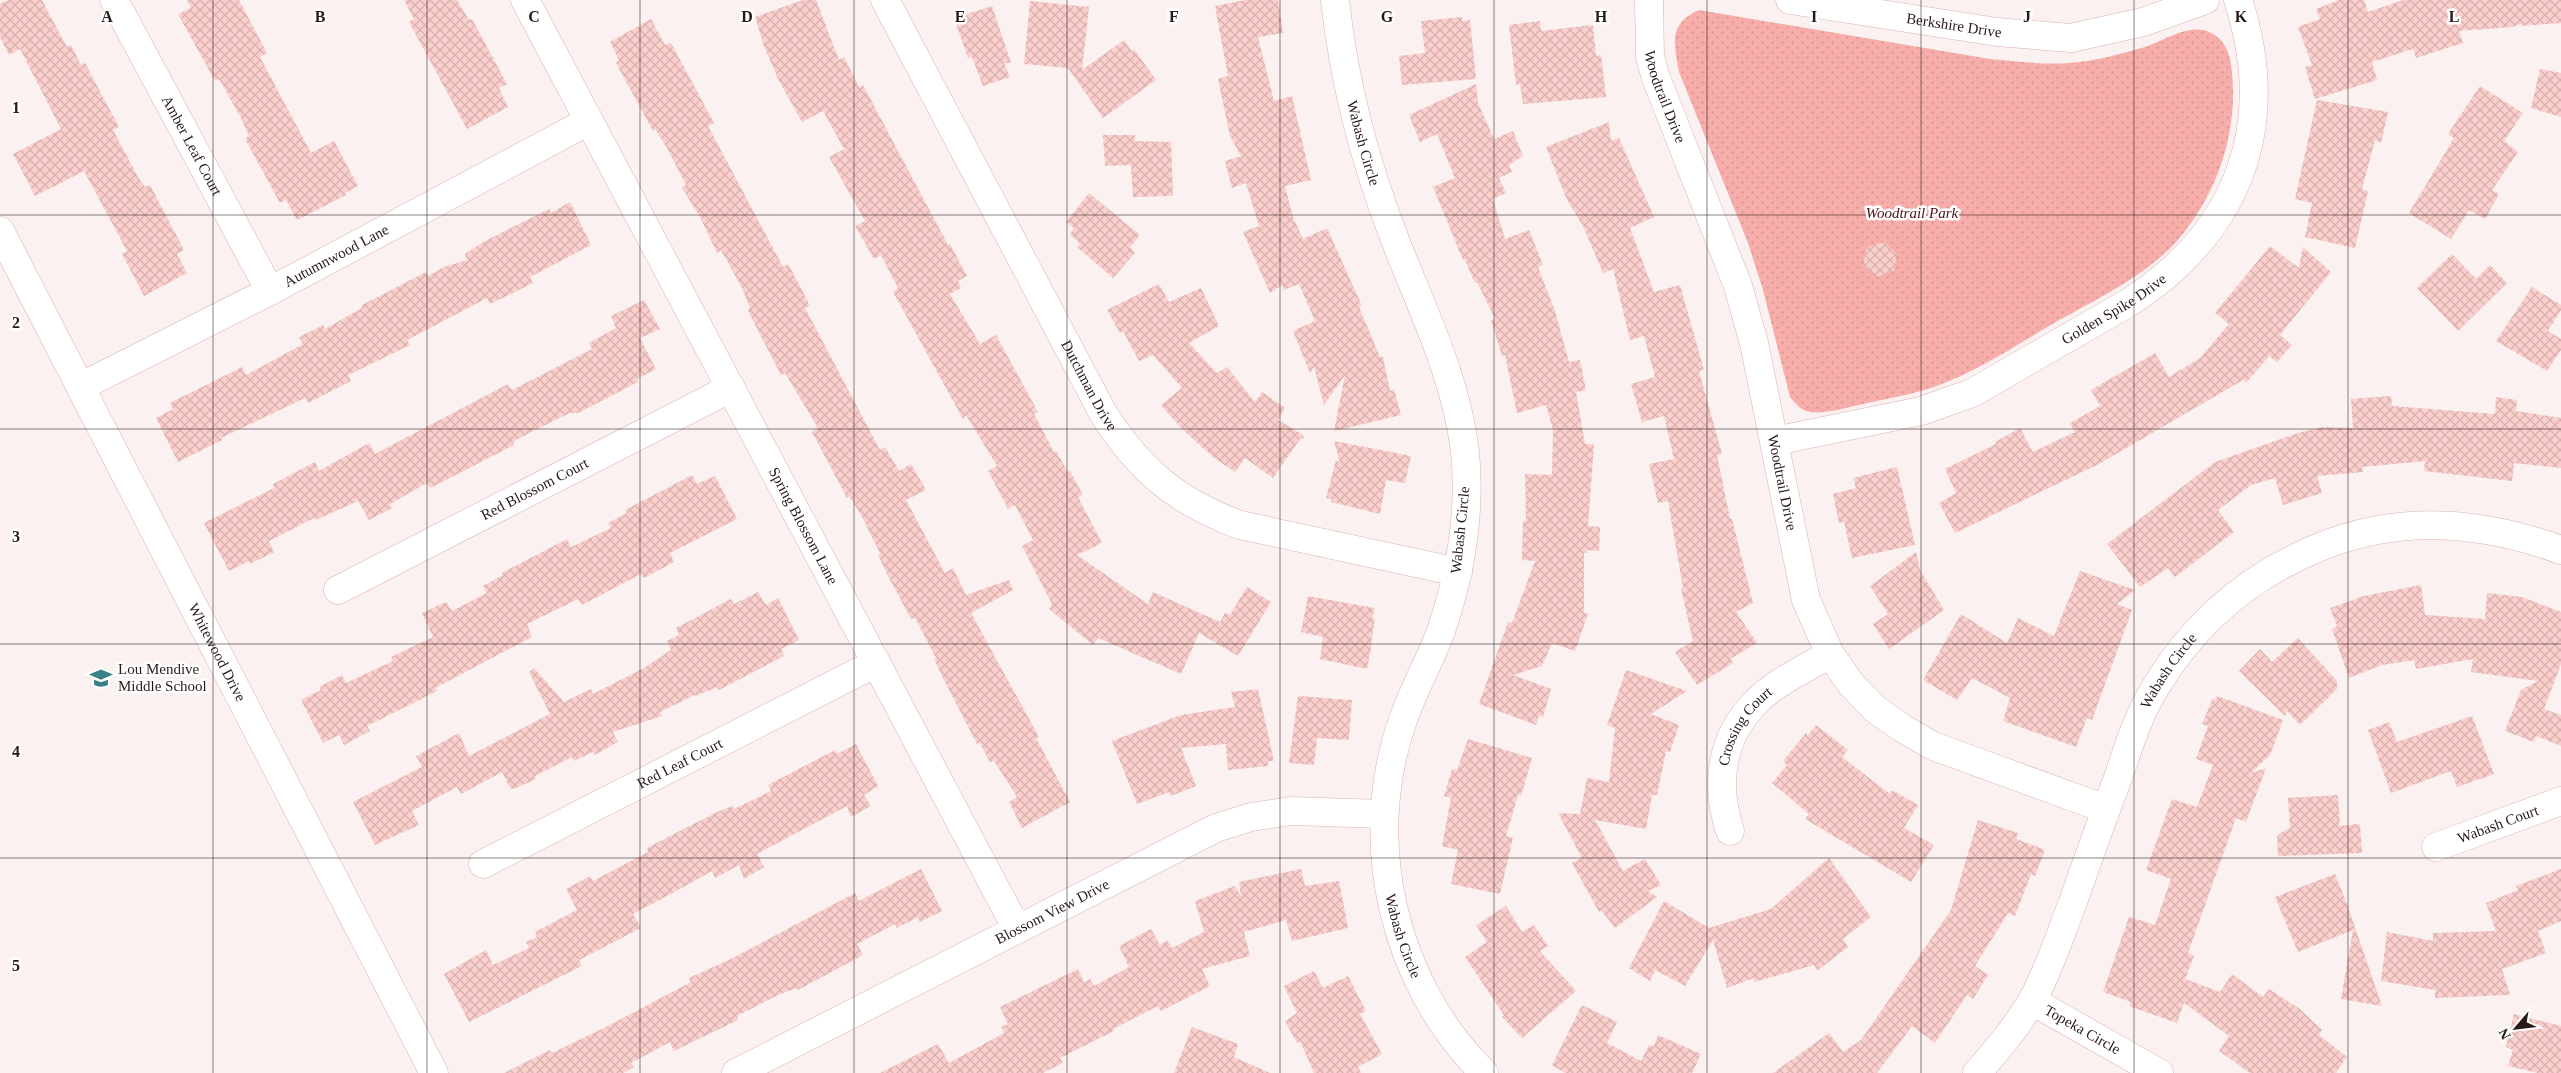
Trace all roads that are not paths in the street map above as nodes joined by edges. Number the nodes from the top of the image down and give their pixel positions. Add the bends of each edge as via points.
1 (114, 0) edge
2 (525, 0) edge
3 (885, 0) edge
4 (1335, 0) edge
5 (1650, 0) edge
6 (1790, 0) edge
7 (2205, 0) edge
8 (2238, 0) edge
9 (589, 121) junction
10 (0, 231) edge
11 (270, 291) junction
12 (80, 387) junction
13 (731, 388) junction
14 (1776, 441) junction
15 (2561, 550) edge
16 (1458, 572) junction
17 (338, 590) dead end
18 (1830, 654) junction
19 (876, 663) junction
20 (2561, 801) edge
21 (2106, 809) junction
22 (1384, 814) junction
23 (1730, 831) dead end
24 (2436, 847) dead end
25 (483, 864) dead end
26 (1017, 930) junction
27 (2032, 1001) junction
28 (434, 1073) edge
29 (736, 1073) edge
30 (1484, 1073) edge
31 (1977, 1073) edge
32 (2159, 1073) edge

1 - 11 street, Amber Leaf Court
2 - 9 street, Spring Blossom Lane
3 - 16 street, Dutchman Drive via 1103,413 1122,443 1145,469 1208,514 1240,526
4 - 16 street, Wabash Circle via 1339,42 1353,113 1373,180 1444,360 1457,405 1465,454 1466,506
5 - 14 street, Woodtrail Drive via 1650,57 1656,78 1738,286
6 - 7 street, Berkshire Drive via 1998,32 2071,38 2143,22
8 - 14 street, Golden Spike Drive via 2254,72 2253,110 2246,149 2236,182 2220,216 2181,263 2128,303 1972,393 1921,411
9 - 11 street, Autumnwood Lane
9 - 13 street, Spring Blossom Lane
10 - 12 street, Whitewood Drive
11 - 12 street, Autumnwood Lane
12 - 28 street, Whitewood Drive
13 - 17 street, Red Blossom Court
13 - 19 street, Spring Blossom Lane
14 - 18 street, Woodtrail Drive via 1806,600
15 - 21 street, Wabash Circle via 2522,536 2485,528 2430,524 2381,529 2337,540 2293,558 2255,580 2217,610 2183,647 2154,689
16 - 22 street, Wabash Circle via 1440,633 1402,722 1389,772
18 - 21 street, Woodtrail Drive via 1869,703 1933,746
18 - 23 street, Crossing Court via 1775,687 1739,722 1726,750 1720,779 1723,809
19 - 25 street, Red Leaf Court
19 - 26 street, Spring Blossom Lane
20 - 24 street, Wabash Court
21 - 27 street, Wabash Circle via 2052,960
22 - 26 street, Blossom View Drive via 1291,811 1251,817 1216,828
22 - 30 street, Wabash Circle via 1385,860 1392,906 1405,951 1424,993 1446,1029
26 - 29 street, Blossom View Drive
27 - 31 street, Wabash Circle via 2005,1042
27 - 32 street, Topeka Circle

